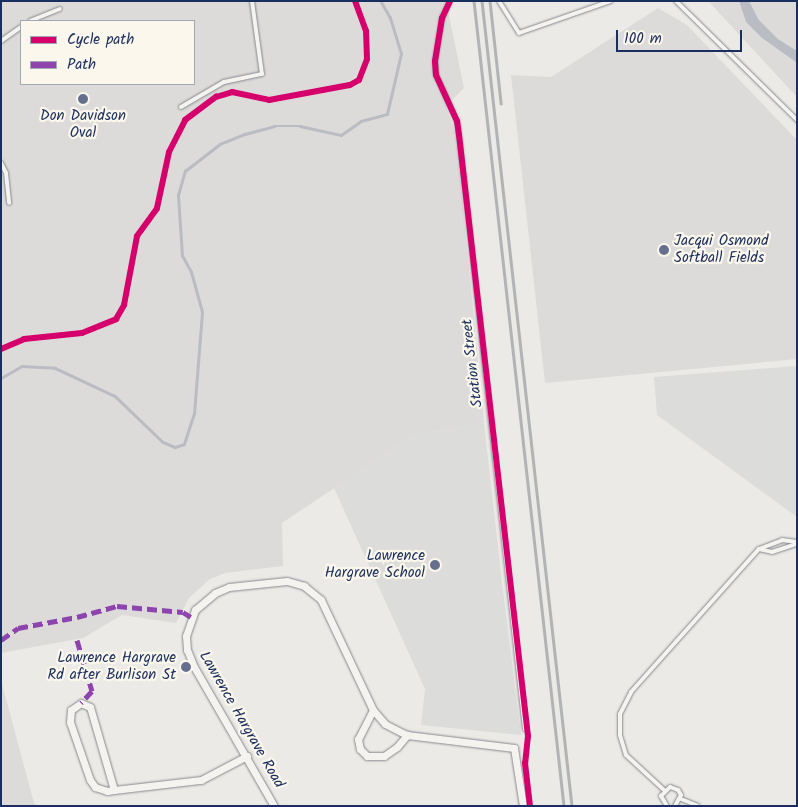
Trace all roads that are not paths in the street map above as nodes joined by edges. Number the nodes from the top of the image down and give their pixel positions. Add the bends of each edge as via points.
1 (252, 1) edge
2 (450, 1) edge
3 (500, 1) edge
4 (611, 1) edge
5 (676, 1) edge
6 (60, 9) dead end
7 (32, 20) edge
8 (20, 28) edge
9 (1, 42) edge
10 (181, 107) dead end
11 (797, 120) edge
12 (1, 163) edge
13 (9, 203) dead end
14 (797, 543) edge
15 (758, 548) junction
16 (373, 710) junction
17 (525, 729) dead end
18 (407, 735) junction
19 (247, 756) junction
20 (114, 790) junction
21 (664, 790) junction
22 (681, 799) junction
23 (274, 806) edge
24 (523, 806) edge
25 (667, 806) edge
26 (675, 806) edge
27 (698, 806) edge

1 - 10 lane via 262,74 224,82
2 - 17 lane, Station Street via 442,18 436,75 457,120 460,135
3 - 4 lane via 519,33
5 - 11 lane
6 - 7 lane
8 - 9 lane
12 - 13 lane via 6,174
14 - 15 lane via 782,540
14 - 15 lane via 772,552
15 - 21 lane via 645,674 620,714 620,735 626,755
16 - 18 street, Lawrence Hargrave Road via 385,724
16 - 18 street via 358,739 360,749 367,756 384,756 398,747
16 - 19 street, Lawrence Hargrave Road via 326,608 313,592 287,581 222,589 208,597 192,614 186,636 187,650
18 - 24 street, Lawrence Hargrave Road via 508,745 516,752
19 - 20 street via 200,780
19 - 23 street, Lawrence Hargrave Road
20 - 20 street via 95,787 90,780 70,722 71,710 81,703 90,708
21 - 22 lane via 676,788
21 - 25 lane via 661,799
22 - 26 lane
22 - 27 lane

